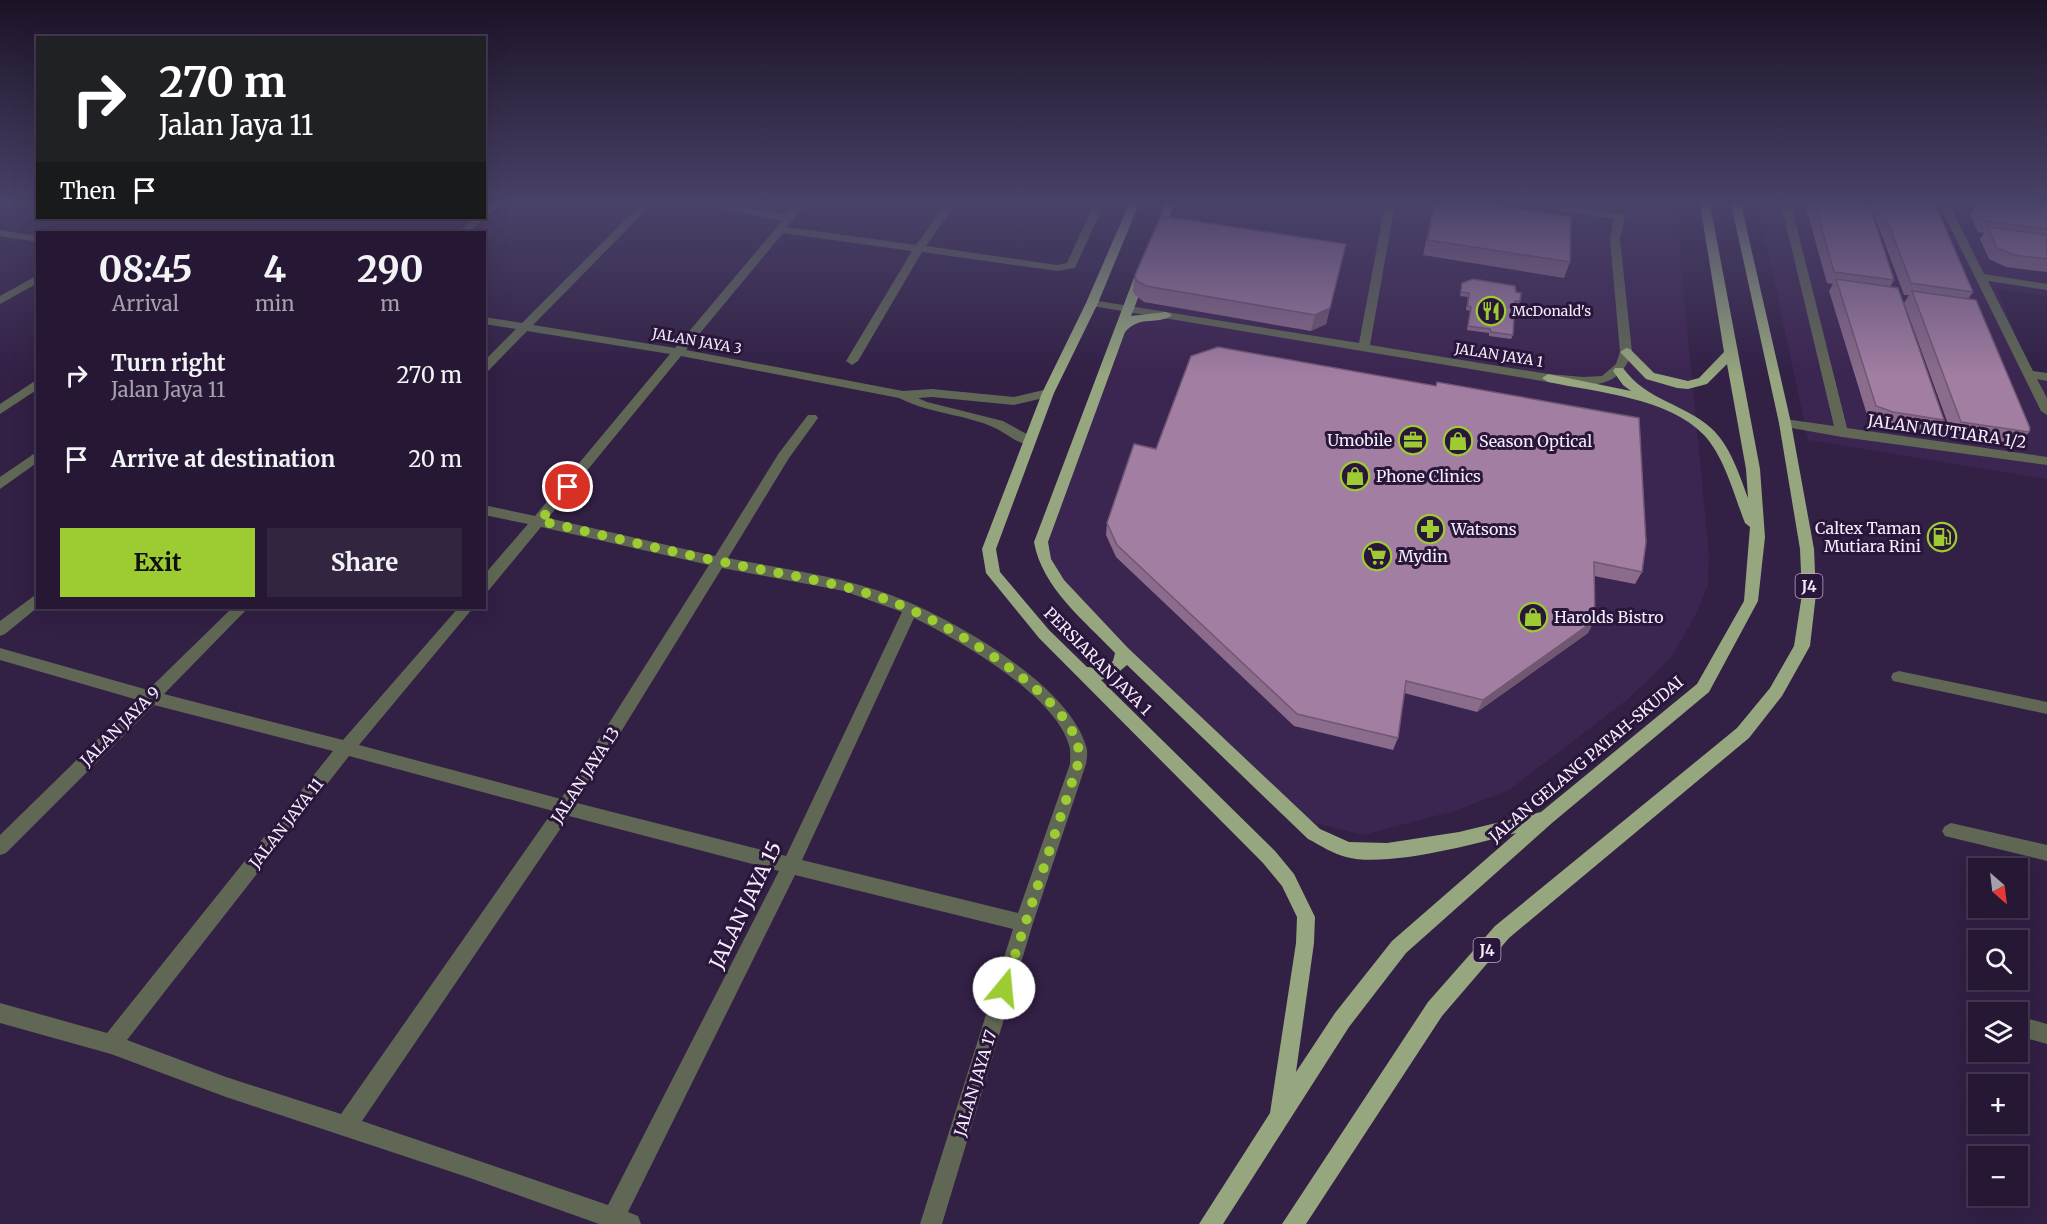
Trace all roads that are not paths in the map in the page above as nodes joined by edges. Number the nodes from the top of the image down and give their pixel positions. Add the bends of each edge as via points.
1 (590, 261) edge
2 (753, 261) edge
3 (911, 261) edge
4 (1004, 261) edge
5 (1074, 261) edge
6 (1110, 261) edge
7 (1380, 261) edge
8 (1618, 261) edge
9 (1715, 261) edge
10 (1749, 261) edge
11 (1800, 261) edge
12 (1973, 261) edge
13 (1146, 266) edge
14 (1981, 277) junction
15 (36, 279) edge
16 (2047, 287) edge
17 (0, 302) edge
18 (1092, 303) junction
19 (1128, 309) junction
20 (1166, 315) junction
21 (486, 320) edge
22 (526, 326) junction
23 (1119, 332) junction
24 (1364, 348) junction
25 (678, 352) junction
26 (1626, 352) junction
27 (1731, 352) junction
28 (852, 361) dead end
29 (486, 366) edge
30 (1619, 371) junction
31 (2029, 374) junction
32 (2047, 377) edge
33 (1548, 378) junction
34 (36, 384) edge
35 (1048, 393) junction
36 (903, 395) junction
37 (1649, 399) junction
38 (0, 410) edge
39 (2047, 411) edge
40 (812, 418) dead end
41 (1785, 423) junction
42 (1842, 433) junction
43 (1029, 441) junction
44 (36, 457) edge
45 (2047, 461) edge
46 (0, 484) edge
47 (486, 510) edge
48 (540, 521) junction
49 (1758, 537) junction
50 (719, 562) junction
51 (486, 584) edge
52 (36, 600) edge
53 (240, 609) edge
54 (465, 609) edge
55 (911, 609) junction
56 (0, 630) edge
57 (1123, 652) junction
58 (0, 654) edge
59 (1078, 670) junction
60 (1899, 677) dead end
61 (149, 697) junction
62 (2047, 708) edge
63 (345, 749) junction
64 (566, 806) junction
65 (1546, 818) junction
66 (1951, 831) dead end
67 (0, 847) edge
68 (2047, 853) edge
69 (791, 865) junction
70 (1024, 923) junction
71 (0, 1013) edge
72 (2028, 1029) edge
73 (2047, 1034) edge
74 (111, 1044) junction
75 (1279, 1119) junction
76 (346, 1126) junction
77 (622, 1221) edge
78 (931, 1224) edge
79 (1210, 1224) edge
80 (1293, 1224) edge

1 - 22 street
2 - 25 street
3 - 28 street
4 - 5 street via 1057,268 1071,266
6 - 18 main road, PERSIARAN JAYA 1
7 - 24 street
8 - 26 street
9 - 27 main road, JALAN GELANG PATAH-SKUDAI
10 - 41 main road, J4
11 - 42 street, JALAN MUTIARA 1/2
12 - 14 street
13 - 19 main road, PERSIARAN JAYA 1
14 - 16 street
14 - 31 street
15 - 17 street
18 - 19 street, JALAN JAYA 1
18 - 35 main road, PERSIARAN JAYA 1
19 - 20 street, JALAN JAYA 1
19 - 23 main road, PERSIARAN JAYA 1
20 - 23 main road via 1133,320
20 - 24 street, JALAN JAYA 1
21 - 22 street, JALAN JAYA 3
22 - 25 street, JALAN JAYA 3
22 - 29 street
23 - 57 main road, PERSIARAN JAYA 1 via 1041,542 1044,559 1059,584
24 - 33 street, JALAN JAYA 1
25 - 36 street, JALAN JAYA 3
25 - 48 street
26 - 27 main road via 1650,376 1688,385 1703,381
26 - 30 street
27 - 49 main road, JALAN GELANG PATAH-SKUDAI via 1753,469
30 - 33 street, JALAN JAYA 1 via 1600,381
30 - 37 main road
31 - 32 street
31 - 39 street
33 - 37 main road
34 - 38 street
35 - 36 street via 1014,401 932,393
35 - 43 main road, PERSIARAN JAYA 1
36 - 43 street via 923,405 998,424
37 - 49 main road via 1688,417 1708,432 1724,453
40 - 50 street, JALAN JAYA 13
41 - 42 street, JALAN MUTIARA 1/2
41 - 80 main road, J4 via 1807,549 1809,594 1802,646 1776,692 1743,732 1502,932 1435,1009
42 - 45 street, JALAN MUTIARA 1/2
43 - 59 main road, PERSIARAN JAYA 1 via 989,549 993,573
44 - 46 street
47 - 48 street, JALAN JAYA 17
48 - 50 street, JALAN JAYA 17
48 - 51 street
49 - 65 main road, JALAN GELANG PATAH-SKUDAI via 1751,602 1703,688
50 - 55 street, JALAN JAYA 17 via 812,579
50 - 64 street, JALAN JAYA 13
52 - 56 street
53 - 61 street, JALAN JAYA 9
54 - 63 street, JALAN JAYA 11
55 - 69 street, JALAN JAYA 15
55 - 70 street, JALAN JAYA 17 via 999,659 1053,705 1078,745 1078,764
57 - 59 main road via 1120,664 1102,675
57 - 65 main road, PERSIARAN JAYA 1 via 1314,834 1348,850 1387,851 1459,840
58 - 61 street
59 - 75 main road, PERSIARAN JAYA 1 via 1269,857 1288,880 1306,917
60 - 62 street
61 - 63 street
61 - 67 street, JALAN JAYA 9
63 - 64 street
63 - 74 street, JALAN JAYA 11
64 - 69 street
64 - 76 street, JALAN JAYA 13
65 - 75 main road, JALAN GELANG PATAH-SKUDAI via 1399,947 1342,1020
66 - 68 street
69 - 70 street
69 - 77 street, JALAN JAYA 15
70 - 78 street, JALAN JAYA 17
71 - 74 street
72 - 73 street
74 - 76 street
75 - 79 main road, JALAN GELANG PATAH-SKUDAI
76 - 77 street

